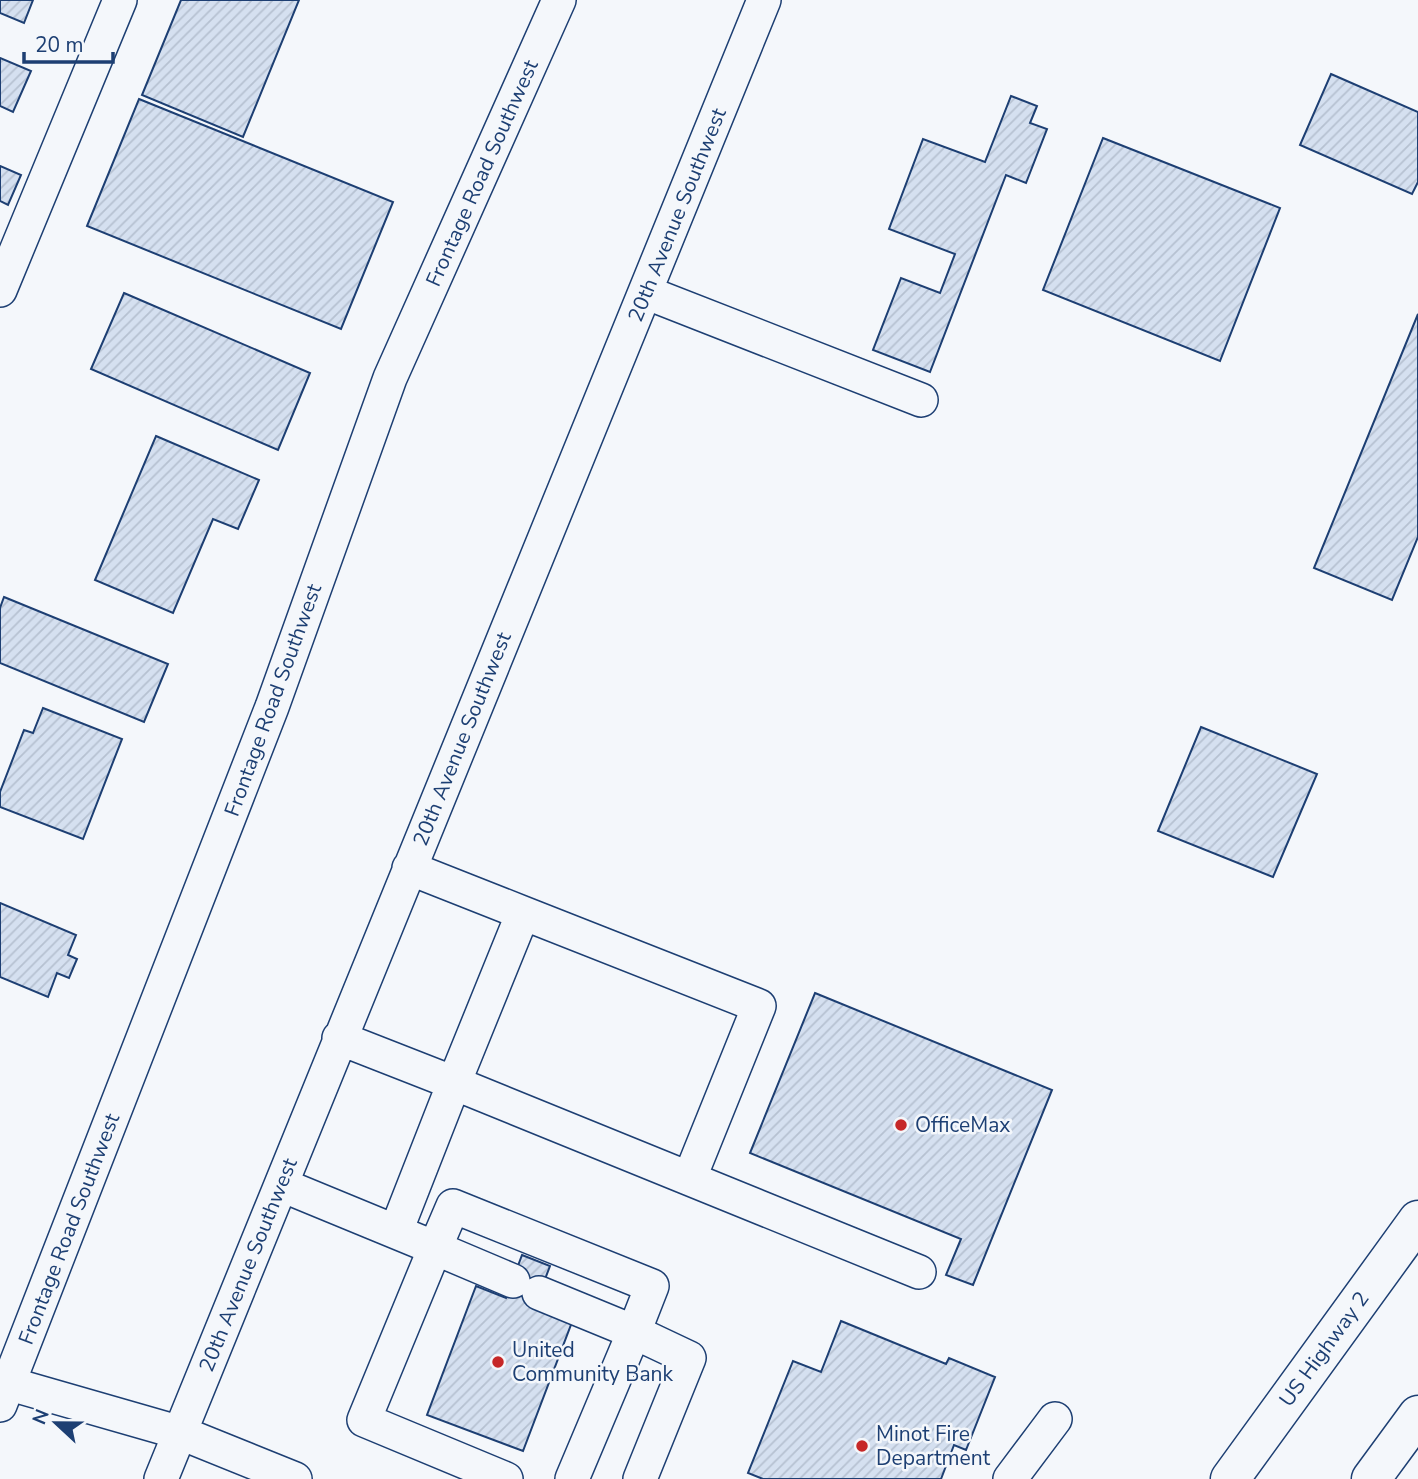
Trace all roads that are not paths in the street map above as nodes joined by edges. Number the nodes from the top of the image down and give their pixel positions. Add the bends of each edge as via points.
1 (120, 0) edge
2 (559, 0) edge
3 (764, 0) edge
4 (0, 290) edge
5 (645, 292) junction
6 (921, 400) dead end
7 (409, 868) junction
8 (523, 913) junction
9 (339, 1038) junction
10 (454, 1083) junction
11 (690, 1177) junction
12 (282, 1185) junction
13 (1418, 1220) edge
14 (396, 1231) junction
15 (435, 1248) junction
16 (919, 1272) dead end
17 (634, 1332) junction
18 (3, 1390) edge
19 (1418, 1415) edge
20 (1055, 1419) dead end
21 (1418, 1427) edge
22 (181, 1433) junction
23 (276, 1475) edge
24 (161, 1479) edge
25 (506, 1479) edge
26 (572, 1479) edge
27 (640, 1479) edge
28 (1010, 1479) edge
29 (1230, 1479) edge
30 (1371, 1479) edge
31 (1389, 1479) edge

1 - 4 street
2 - 18 street, Frontage Road Southwest via 390,378 272,707
3 - 5 street, 20th Avenue Southwest
5 - 6 street
5 - 7 street, 20th Avenue Southwest
7 - 8 street
7 - 9 street, 20th Avenue Southwest
8 - 10 street
8 - 11 street via 759,1006
9 - 10 street
9 - 12 street, 20th Avenue Southwest
10 - 11 street
10 - 14 street
11 - 16 street
12 - 14 street
12 - 22 street, 20th Avenue Southwest
13 - 29 highway, US Highway 2
14 - 15 street
15 - 17 street
15 - 17 street via 453,1206 652,1286
15 - 25 street via 364,1420
17 - 26 street
17 - 27 street via 690,1358
18 - 22 street
19 - 30 highway
20 - 28 street
21 - 31 highway
22 - 23 street
22 - 24 street, 20th Avenue Southwest

